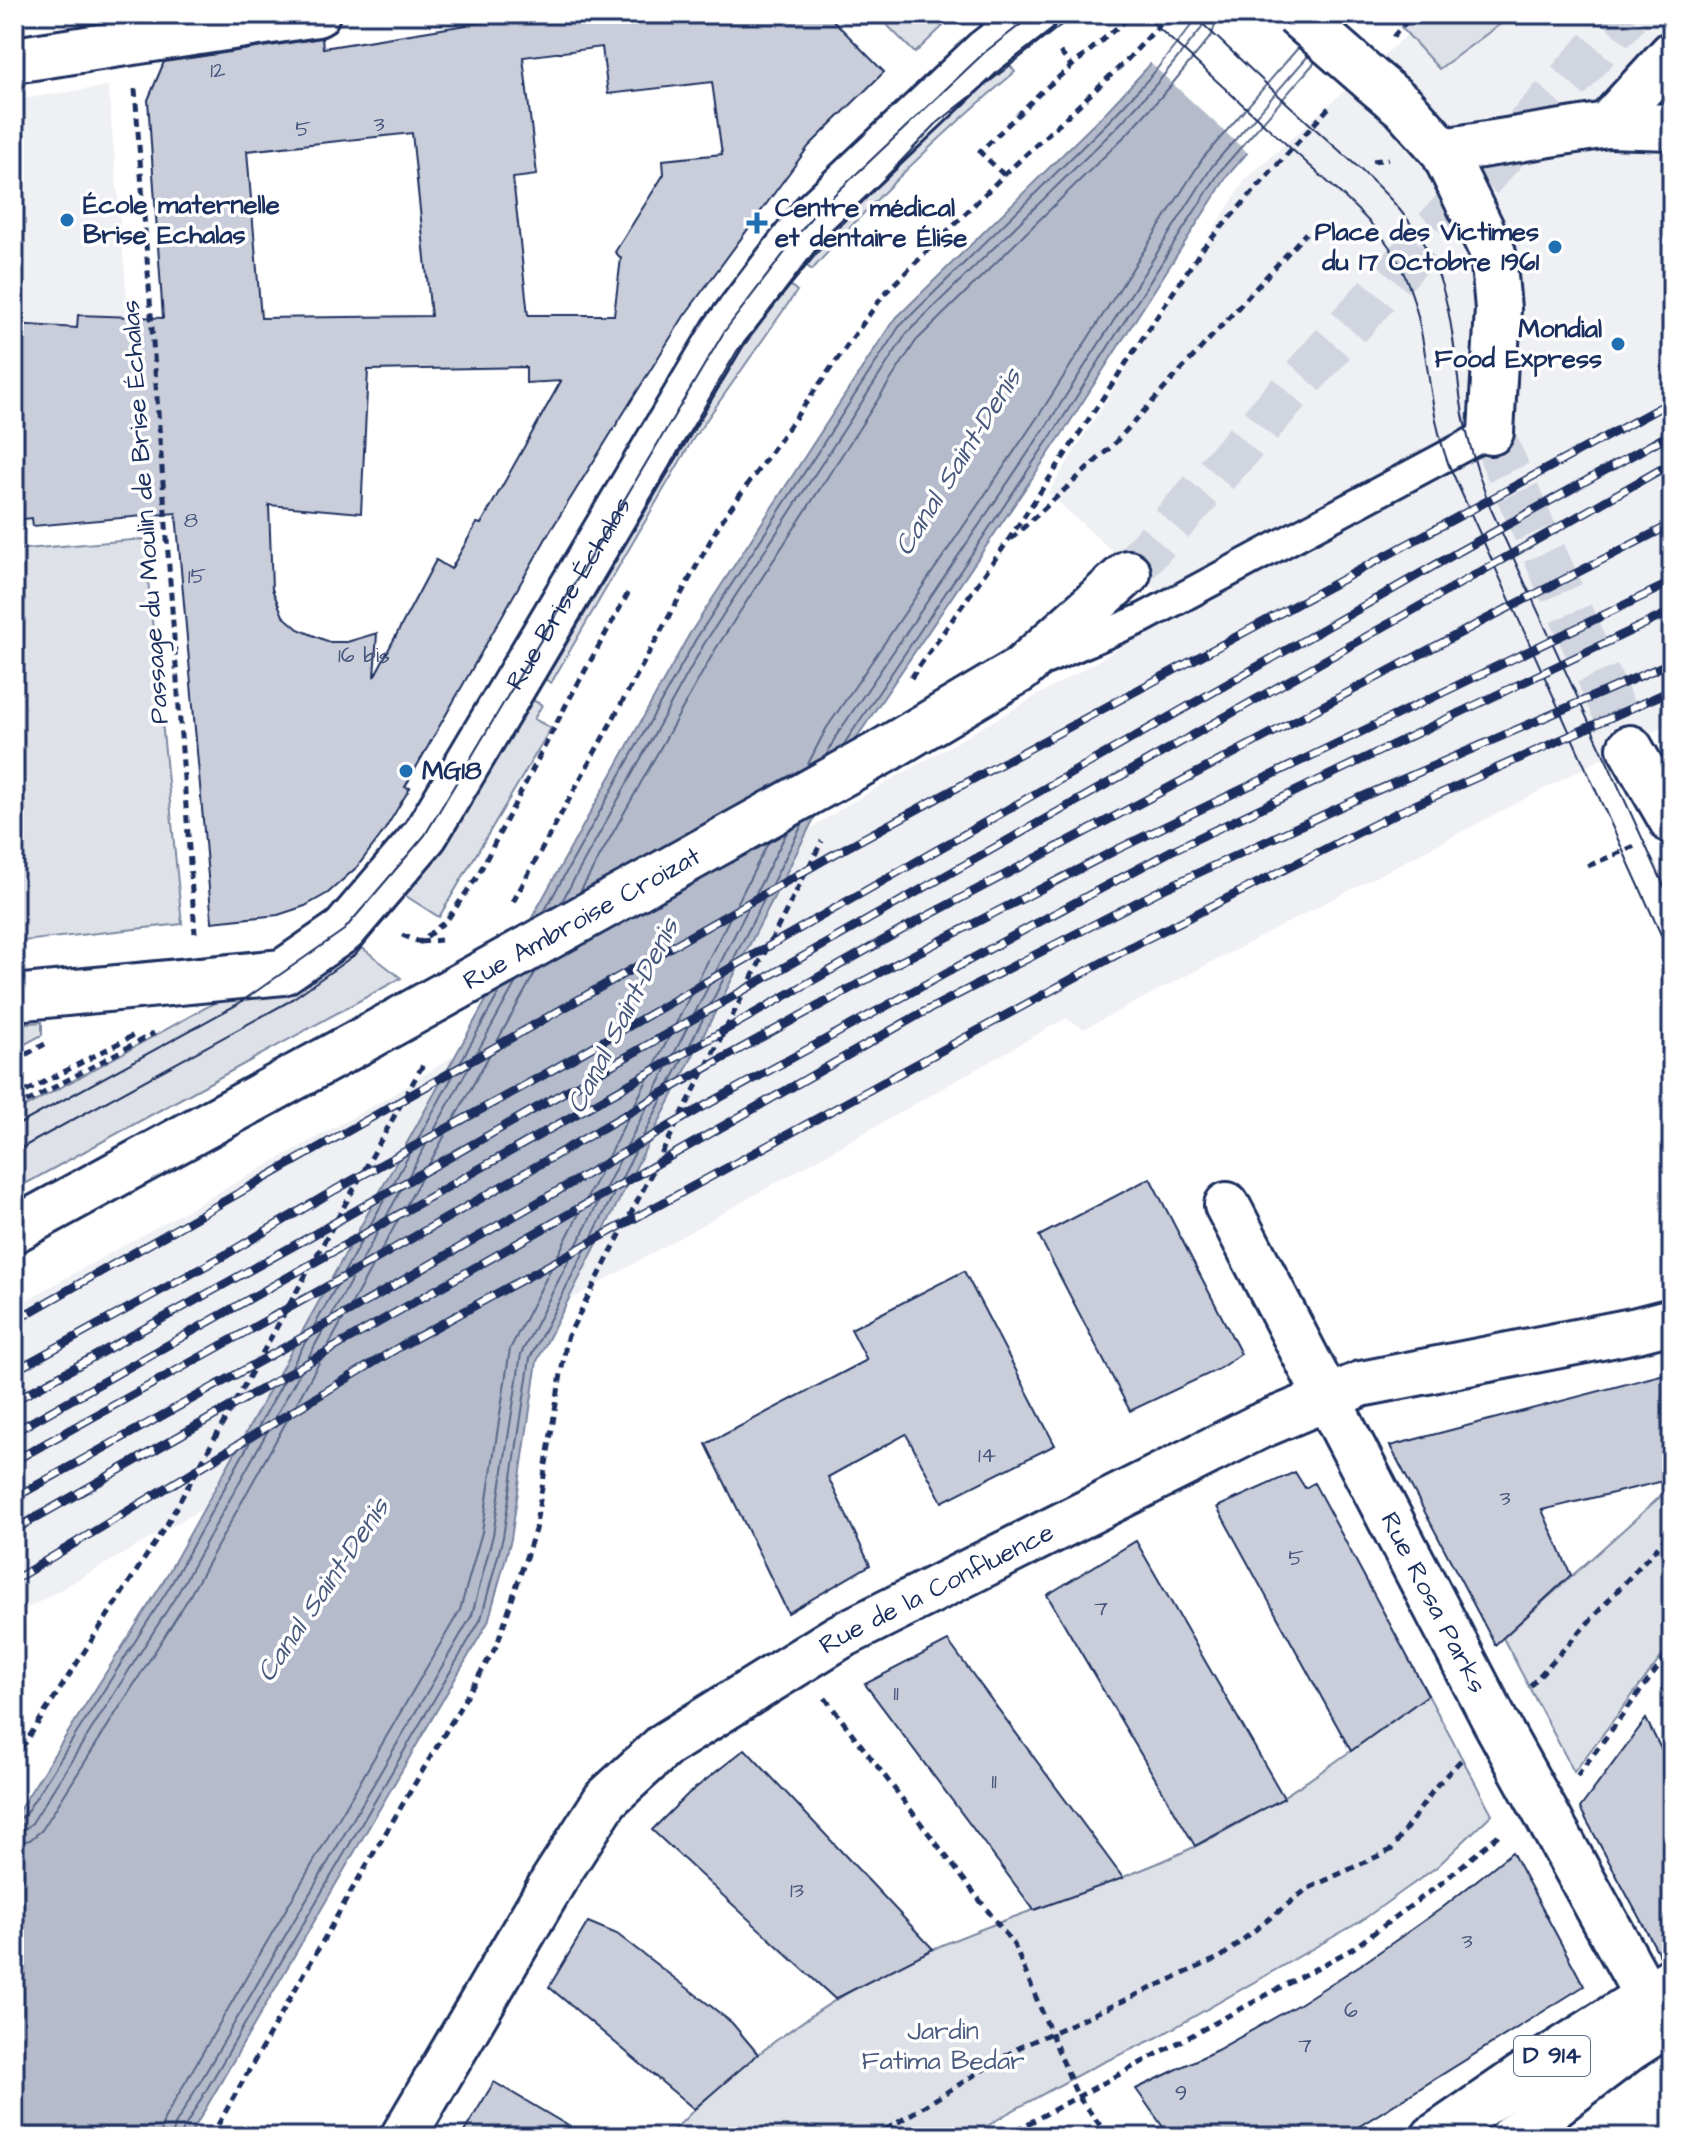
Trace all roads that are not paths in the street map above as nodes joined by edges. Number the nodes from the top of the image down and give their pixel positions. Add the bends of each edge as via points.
1 (317, 14) edge
2 (1034, 14) edge
3 (1296, 14) edge
4 (1672, 54) edge
5 (14, 60) edge
6 (1672, 95) edge
7 (1607, 125) junction
8 (1672, 127) edge
9 (1443, 151) junction
10 (1491, 432) joint
11 (1128, 573) tunnel mouth
12 (1020, 670) junction
13 (1630, 748) tunnel mouth
14 (1672, 821) edge
15 (14, 998) edge
16 (1227, 1205) dead end
17 (14, 1230) edge
18 (1672, 1321) edge
19 (1325, 1398) junction
20 (1663, 1999) edge
21 (403, 2137) edge
22 (1434, 2137) edge
23 (1512, 2137) edge

1 - 5 street
2 - 15 street, Rue Brise Échalas via 985,52 814,214 733,321 425,835 344,930 283,972
3 - 9 street, bridge via 1356,89 1404,107
4 - 7 street
6 - 7 street
7 - 8 street
7 - 9 street
9 - 10 street via 1493,253 1498,309
10 - 12 lane via 1143,618
11 - 12 street, Rue Ambroise Croizat
12 - 17 street, Rue Ambroise Croizat, bridge via 882,752
13 - 14 street
16 - 19 street, Rue Rosa Parks
18 - 19 street, Rue de la Confluence via 1361,1384
19 - 20 street, Rue Rosa Parks via 1539,1802
19 - 21 street, Rue de la Confluence via 839,1637 665,1745 606,1799
20 - 22 street, D 914
20 - 23 street, D 914 via 1630,2048

